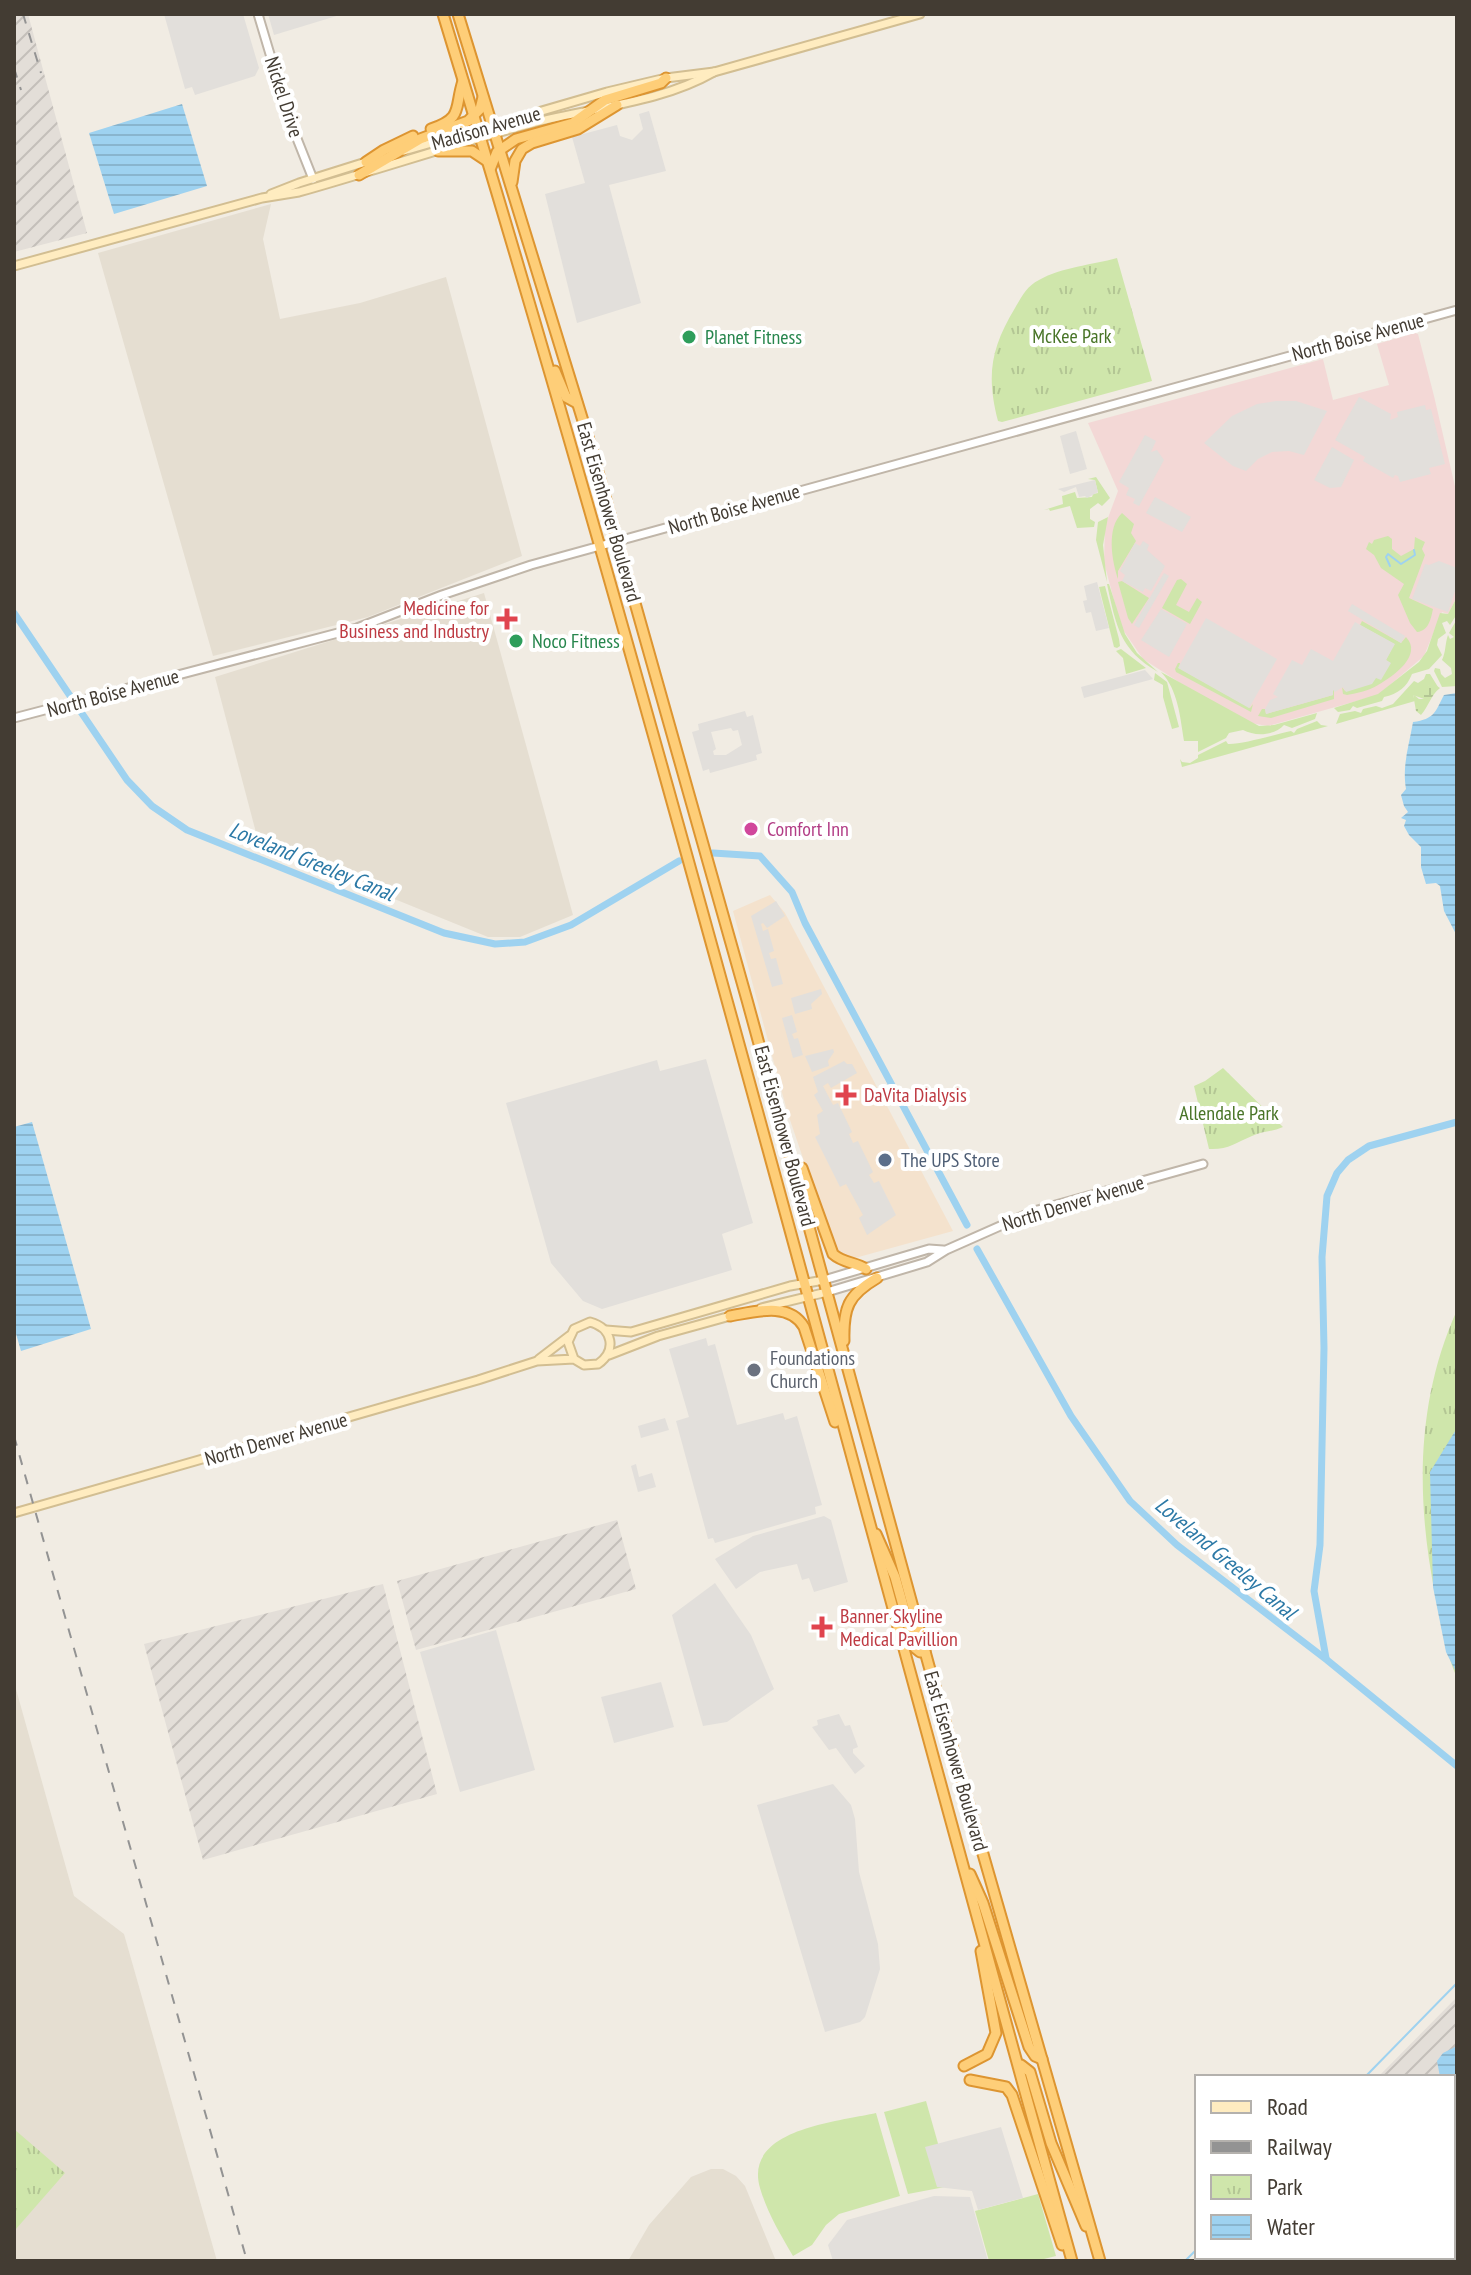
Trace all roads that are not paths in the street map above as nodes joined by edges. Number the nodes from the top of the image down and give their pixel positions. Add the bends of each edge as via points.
1 (258, 14) edge
2 (443, 14) edge
3 (458, 14) edge
4 (920, 14) edge
5 (714, 72) junction
6 (666, 78) junction
7 (463, 81) junction
8 (483, 94) junction
9 (617, 105) junction
10 (590, 112) junction
11 (474, 117) junction
12 (494, 130) junction
13 (479, 134) junction
14 (500, 149) junction
15 (438, 151) junction
16 (397, 153) junction
17 (366, 162) junction
18 (490, 167) junction
19 (359, 175) junction
20 (313, 179) junction
21 (511, 186) junction
22 (262, 198) junction
23 (14, 266) edge
24 (1457, 310) edge
25 (542, 342) junction
26 (577, 403) junction
27 (618, 542) junction
28 (600, 546) junction
29 (14, 718) edge
30 (793, 1164) junction
31 (1203, 1164) dead end
32 (946, 1250) junction
33 (866, 1269) junction
34 (877, 1278) junction
35 (824, 1280) junction
36 (803, 1283) junction
37 (827, 1292) junction
38 (807, 1296) junction
39 (730, 1316) junction
40 (605, 1329) junction
41 (569, 1336) junction
42 (607, 1356) junction
43 (574, 1359) junction
44 (537, 1361) junction
45 (855, 1396) junction
46 (865, 1510) junction
47 (14, 1513) edge
48 (925, 1652) junction
49 (956, 1841) junction
50 (980, 1928) junction
51 (1042, 2059) junction
52 (1021, 2065) dead end
53 (964, 2066) dead end
54 (970, 2080) dead end
55 (1099, 2256) edge
56 (1070, 2261) edge

1 - 20 street, Nickel Drive
2 - 7 highway, East Eisenhower Boulevard
3 - 8 highway, East Eisenhower Boulevard
4 - 5 main road, Madison Avenue
5 - 6 main road, Madison Avenue
5 - 9 main road, Madison Avenue
6 - 10 highway via 605,100
6 - 12 main road, Madison Avenue
7 - 11 highway, East Eisenhower Boulevard
7 - 17 highway via 458,109 449,121
8 - 11 highway
8 - 12 highway, East Eisenhower Boulevard
9 - 10 main road, Madison Avenue
9 - 21 highway via 578,129 522,149
10 - 12 main road, Madison Avenue
10 - 14 highway
11 - 13 highway, East Eisenhower Boulevard
11 - 16 highway
12 - 13 main road, Madison Avenue
12 - 14 highway, East Eisenhower Boulevard
13 - 15 main road, Madison Avenue
13 - 16 main road, Madison Avenue
13 - 18 highway, East Eisenhower Boulevard
14 - 18 highway
14 - 21 highway, East Eisenhower Boulevard
15 - 18 highway via 472,151
15 - 19 main road, Madison Avenue
16 - 17 main road, Madison Avenue
16 - 19 highway
17 - 20 main road, Madison Avenue
18 - 25 highway, East Eisenhower Boulevard
19 - 22 main road, Madison Avenue
20 - 22 main road, Madison Avenue
21 - 26 highway, East Eisenhower Boulevard
22 - 23 main road, Madison Avenue
24 - 27 street, North Boise Avenue
25 - 26 highway via 566,397
25 - 28 highway, East Eisenhower Boulevard
26 - 27 highway, East Eisenhower Boulevard
27 - 28 street, North Boise Avenue
27 - 30 highway, East Eisenhower Boulevard
28 - 29 street, North Boise Avenue via 506,573 357,628
28 - 36 highway, East Eisenhower Boulevard
30 - 33 highway via 802,1168 833,1254
30 - 35 highway, East Eisenhower Boulevard
31 - 32 street, North Denver Avenue via 1034,1211
32 - 33 street, North Denver Avenue via 929,1249
32 - 34 street, North Denver Avenue
33 - 35 street, North Denver Avenue
34 - 37 street, North Denver Avenue
34 - 45 highway via 856,1292 845,1314
35 - 36 main road, North Denver Avenue
35 - 37 highway, East Eisenhower Boulevard
36 - 38 highway, East Eisenhower Boulevard
36 - 40 main road, North Denver Avenue via 631,1332
37 - 38 main road, North Denver Avenue
37 - 45 highway, East Eisenhower Boulevard
38 - 39 main road, North Denver Avenue
38 - 46 highway, East Eisenhower Boulevard
39 - 42 main road, North Denver Avenue
39 - 46 highway via 775,1311 801,1322
40 - 41 main road via 584,1323
40 - 42 main road via 610,1340
41 - 43 main road
41 - 44 main road, North Denver Avenue
42 - 43 main road via 591,1366
43 - 44 main road, North Denver Avenue
44 - 47 main road, North Denver Avenue
45 - 48 highway, East Eisenhower Boulevard
46 - 48 highway via 895,1577 915,1648
46 - 49 highway, East Eisenhower Boulevard
48 - 51 highway, East Eisenhower Boulevard
49 - 50 highway, East Eisenhower Boulevard
49 - 51 highway via 983,1903 1029,2047
50 - 53 highway via 996,2033 987,2054
50 - 56 highway, East Eisenhower Boulevard
51 - 55 highway, East Eisenhower Boulevard
52 - 55 highway via 1030,2072 1051,2143
54 - 56 highway via 1006,2087 1012,2095

